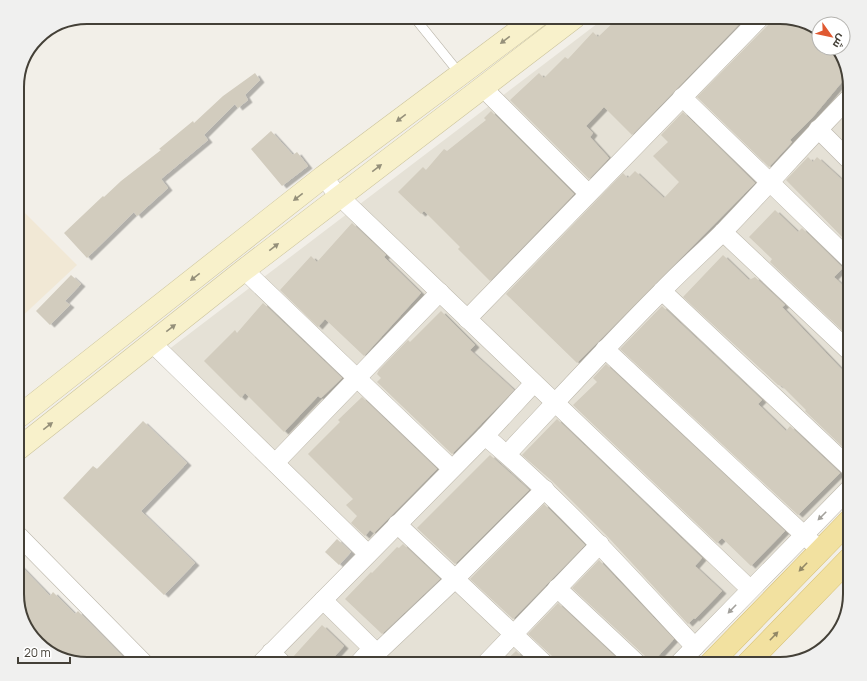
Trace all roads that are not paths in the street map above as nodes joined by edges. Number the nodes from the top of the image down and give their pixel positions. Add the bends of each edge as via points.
1 (420, 24) edge
2 (527, 24) edge
3 (557, 24) edge
4 (754, 24) edge
5 (460, 74) junction
6 (483, 88) junction
7 (682, 97) junction
8 (843, 104) edge
9 (818, 129) junction
10 (843, 154) edge
11 (323, 177) junction
12 (771, 182) junction
13 (588, 193) junction
14 (340, 196) junction
15 (723, 232) junction
16 (843, 253) edge
17 (244, 270) junction
18 (662, 291) junction
19 (440, 292) junction
20 (467, 319) junction
21 (152, 343) junction
22 (843, 345) edge
23 (605, 349) junction
24 (356, 378) junction
25 (534, 383) junction
26 (555, 402) junction
27 (24, 412) edge
28 (485, 436) junction
29 (24, 444) edge
30 (507, 454) junction
31 (843, 461) edge
32 (275, 464) junction
33 (451, 468) junction
34 (545, 489) junction
35 (843, 495) edge
36 (397, 524) junction
37 (843, 527) edge
38 (804, 534) junction
39 (24, 541) edge
40 (600, 544) junction
41 (820, 550) junction
42 (368, 554) junction
43 (843, 565) edge
44 (454, 580) junction
45 (557, 588) junction
46 (750, 589) junction
47 (323, 600) junction
48 (513, 634) junction
49 (695, 647) junction
50 (138, 657) edge
51 (274, 657) edge
52 (375, 657) edge
53 (379, 657) edge
54 (492, 657) edge
55 (538, 657) edge
56 (631, 657) edge
57 (685, 657) edge
58 (717, 657) edge
59 (754, 657) edge

1 - 5 lane
2 -> 5 main road
3 - 6 main road
4 - 7 street
5 -> 11 main road
6 - 13 street
14 -> 6 main road
7 - 12 street
7 - 13 street
8 - 9 street
9 - 10 street
9 - 12 street
11 - 14 street
11 -> 27 main road
12 - 15 street
12 - 16 street
13 - 20 street
17 -> 14 main road
14 - 19 street
15 - 18 street
15 - 22 street
21 -> 17 main road
17 - 24 street
18 - 23 street
18 - 31 street
19 - 20 street
19 - 24 street
20 - 25 street
29 -> 21 main road
21 - 32 street
23 - 26 street
23 - 38 street
24 - 32 street
24 - 33 street
25 - 26 street
25 - 28 street
26 - 30 street
26 - 46 street
28 - 30 street
28 - 33 street
30 - 34 street
32 - 42 street
33 - 36 street
34 - 40 street
34 - 44 street
35 -> 38 street
36 - 42 street
36 - 44 street
37 - 41 main road
38 - 41 street
38 - 46 street
39 - 50 street
40 - 45 street
40 - 49 street
41 -> 58 main road
42 - 47 street
59 -> 43 main road
44 - 48 street
44 - 53 street
45 - 48 street
45 - 56 street
46 -> 49 street
47 - 51 street
47 - 52 street
48 - 54 street
48 - 55 street
49 - 57 street

